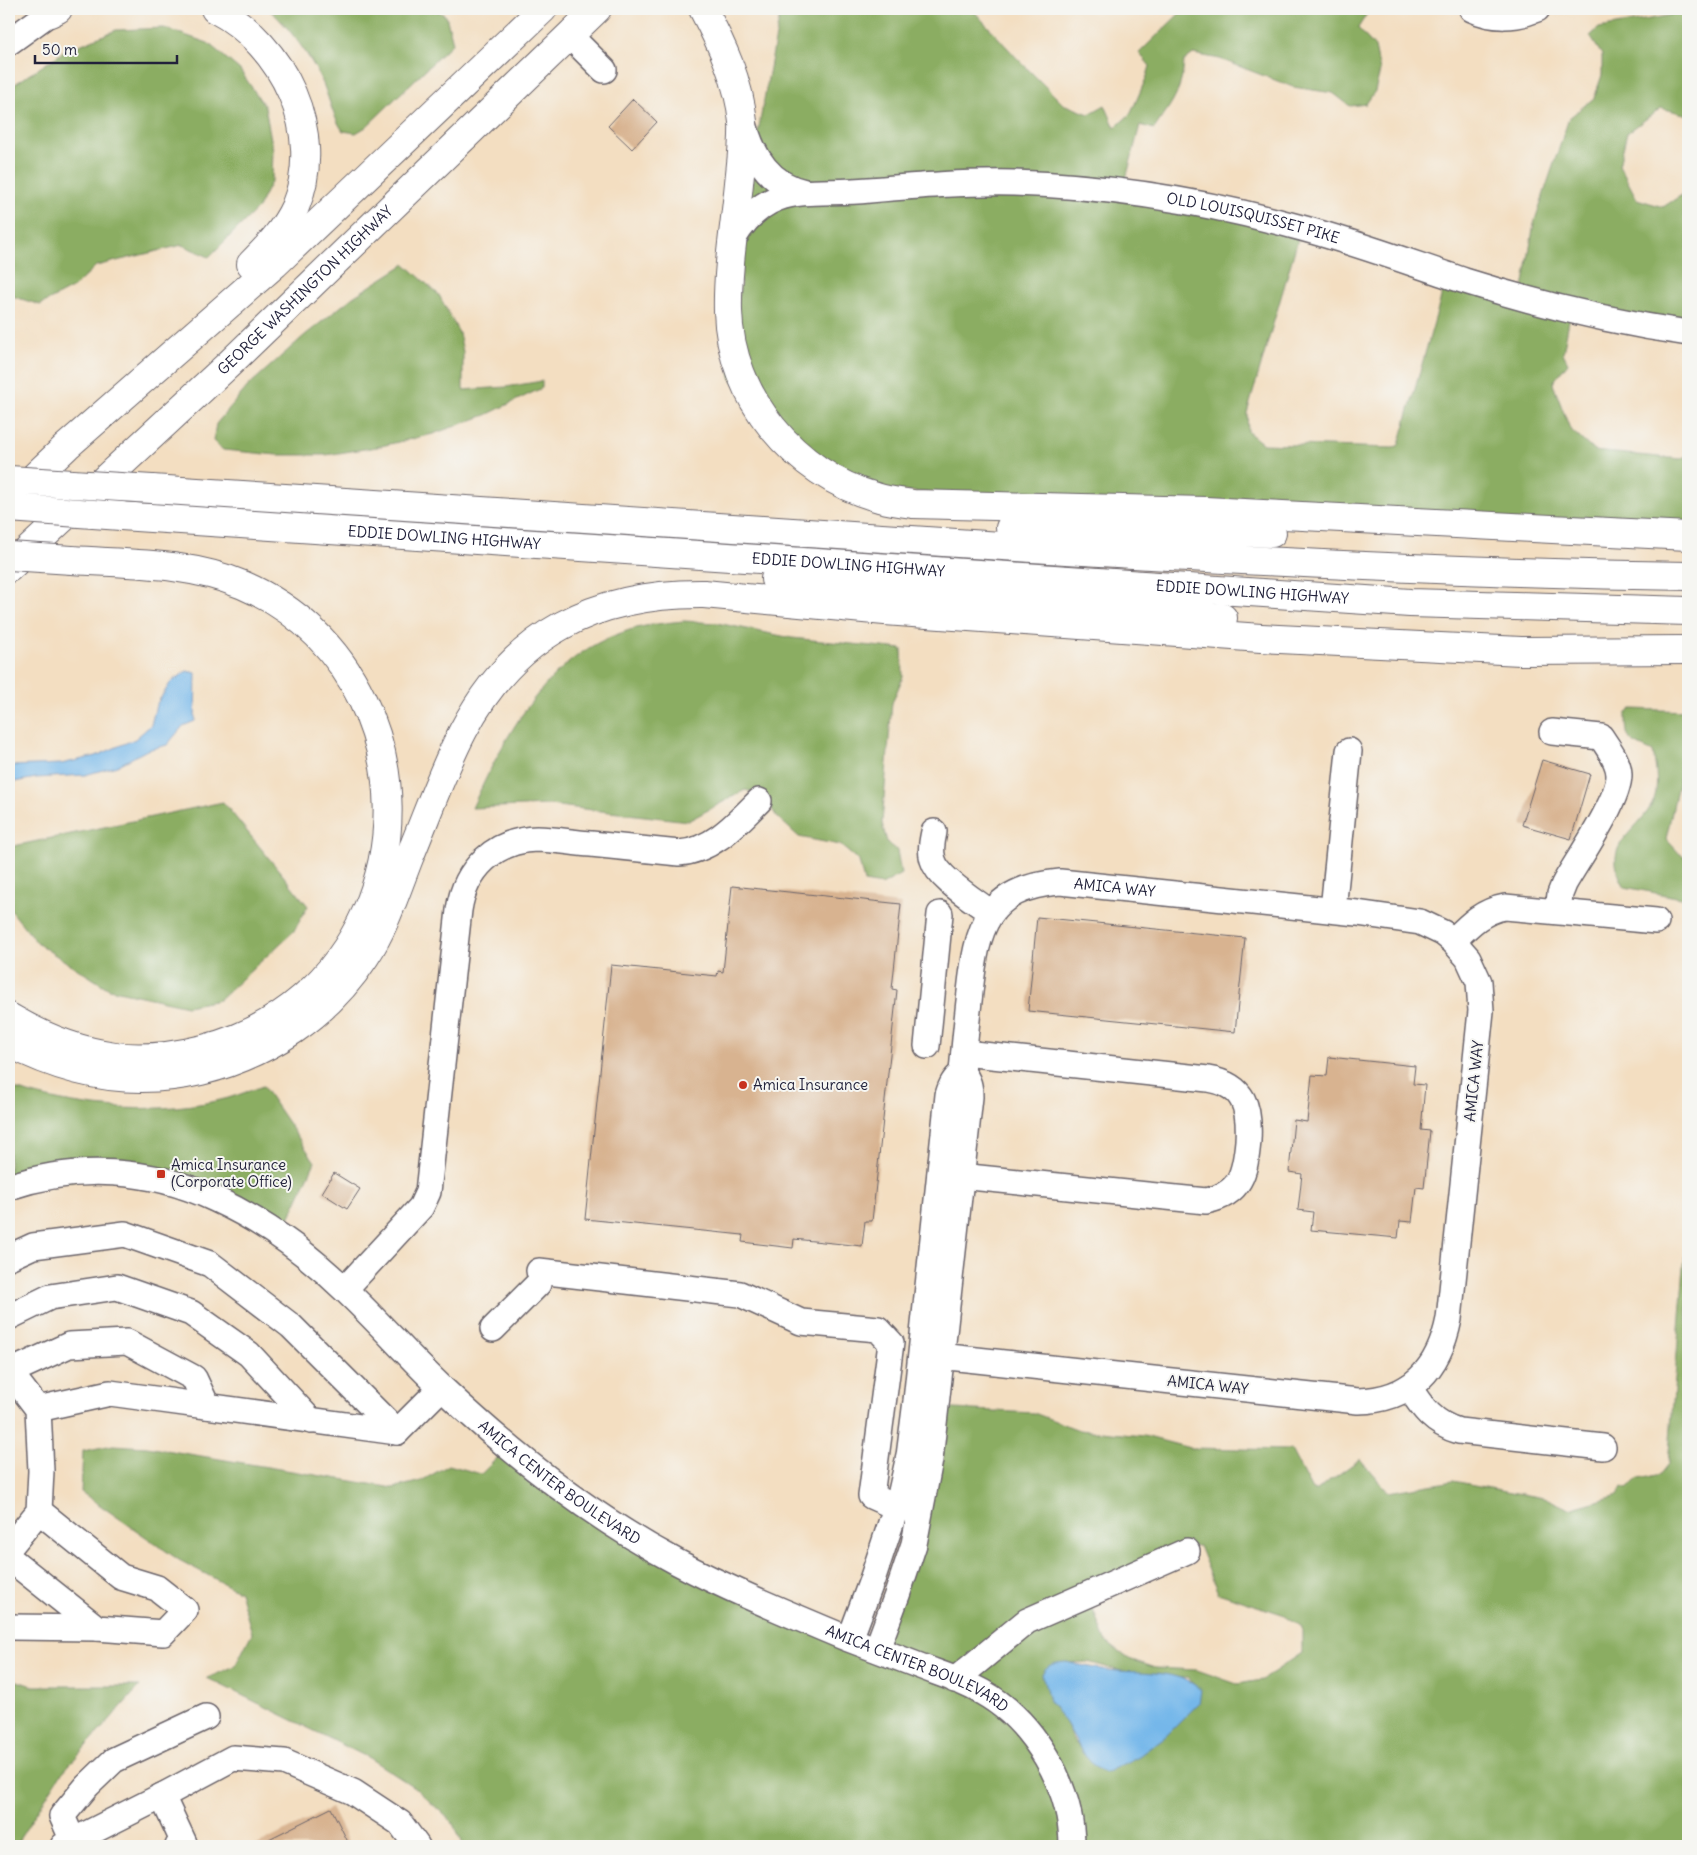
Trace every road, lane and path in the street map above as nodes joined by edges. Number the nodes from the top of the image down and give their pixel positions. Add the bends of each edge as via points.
1 (215, 9) edge
2 (543, 9) edge
3 (552, 9) edge
4 (598, 9) edge
5 (693, 9) edge
6 (703, 9) edge
7 (1472, 9) edge
8 (1537, 9) edge
9 (54, 10) edge
10 (717, 36) junction
11 (9, 42) edge
12 (563, 43) junction
13 (604, 70) dead end
14 (742, 120) junction
15 (805, 192) junction
16 (733, 239) junction
17 (1688, 333) edge
18 (145, 378) junction
19 (9, 480) edge
20 (9, 501) edge
21 (9, 508) edge
22 (788, 532) junction
23 (1688, 536) edge
24 (482, 540) junction
25 (9, 556) edge
26 (9, 568) edge
27 (1688, 576) edge
28 (1688, 611) edge
29 (1676, 650) edge
30 (1552, 732) dead end
31 (1349, 751) dead end
32 (759, 801) dead end
33 (934, 832) dead end
34 (1333, 910) junction
35 (1558, 911) junction
36 (991, 913) junction
37 (940, 914) dead end
38 (1656, 921) dead end
39 (1454, 941) junction
40 (935, 960) junction
41 (973, 963) junction
42 (9, 1017) edge
43 (9, 1043) edge
44 (927, 1046) dead end
45 (963, 1063) junction
46 (951, 1175) junction
47 (9, 1187) edge
48 (9, 1257) edge
49 (345, 1289) junction
50 (9, 1317) edge
51 (493, 1329) dead end
52 (932, 1356) junction
53 (10, 1371) edge
54 (1409, 1387) junction
55 (441, 1388) junction
56 (207, 1406) junction
57 (38, 1409) junction
58 (311, 1420) junction
59 (397, 1432) junction
60 (1602, 1447) dead end
61 (896, 1505) junction
62 (921, 1510) junction
63 (39, 1511) junction
64 (9, 1548) edge
65 (1188, 1551) dead end
66 (9, 1558) edge
67 (9, 1627) edge
68 (97, 1628) junction
69 (850, 1639) junction
70 (876, 1649) junction
71 (955, 1680) junction
72 (206, 1717) dead end
73 (162, 1796) junction
74 (68, 1844) edge
75 (178, 1846) edge
76 (416, 1846) edge
77 (1072, 1846) edge

1 - 18 main road via 259,41 281,71 295,98 304,137 300,192 279,234
2 - 18 main road via 275,264
3 - 12 main road
4 - 12 main road, GEORGE WASHINGTON HIGHWAY
5 - 10 main road
6 - 10 main road
7 - 8 street via 1508,16
9 - 11 street
10 - 14 main road via 732,72
12 - 13 street
12 - 26 main road, GEORGE WASHINGTON HIGHWAY via 230,364
14 - 15 street via 751,145 766,170 787,187
14 - 16 main road via 743,152
15 - 16 street via 768,201 745,220
15 - 17 street, OLD LOUISQUISSET PIKE via 1011,183 1163,198 1326,234 1529,299
16 - 23 main road via 728,292 729,330 740,369 755,401 770,426 810,465 843,485 877,498 913,504 1205,511
18 - 20 main road
19 - 22 main road, EDDIE DOWLING HIGHWAY, bridge
21 - 24 main road, EDDIE DOWLING HIGHWAY, bridge
22 - 23 main road via 927,526
22 - 27 main road, EDDIE DOWLING HIGHWAY via 1306,564
24 - 28 main road, EDDIE DOWLING HIGHWAY via 1410,603
24 - 29 main road via 614,565 1384,632
25 - 42 main road, bridge via 164,566 203,572 242,585 295,614 312,628 348,674 369,714 387,782 384,858 360,926 325,976 295,1003 262,1025 246,1034 191,1052 154,1057 116,1057 61,1043
29 - 43 main road via 1511,651 1261,638 894,612 704,594 657,595 615,603 575,618 539,639 484,696 454,747 371,948 339,991 308,1020 271,1044 232,1061 195,1072 156,1078 93,1074
30 - 35 street via 1601,737 1617,763 1619,774 1618,786 1609,806 1564,884
31 - 34 street
32 - 49 street via 718,838 688,853 530,840 502,847 474,870 464,888 459,910 428,1192 421,1207
33 - 36 street via 932,853 935,865
34 - 36 street, AMICA WAY via 1060,882 1018,891
34 - 39 street, AMICA WAY via 1414,921 1432,927
35 - 38 street
35 - 39 street via 1514,907 1496,909 1479,917
36 - 41 street, AMICA WAY via 980,934
37 - 40 street
39 - 54 street, AMICA WAY via 1475,970 1481,1011 1448,1319 1441,1348 1434,1361 1427,1372
40 - 41 street
40 - 44 street
41 - 45 street, AMICA WAY
45 - 46 street, AMICA WAY via 970,1097
45 - 46 street via 1216,1080 1232,1087 1244,1101 1249,1118 1246,1162 1240,1181 1225,1195 1206,1201
46 - 52 street, AMICA WAY
47 - 49 street, AMICA CENTER BOULEVARD via 83,1172 134,1174 168,1181 210,1197 248,1217 292,1246
48 - 59 street via 33,1246 125,1234 210,1264 291,1326
49 - 55 street, AMICA CENTER BOULEVARD
50 - 58 street via 50,1297 117,1287 191,1313 248,1354
51 - 61 street via 538,1277 740,1294 801,1322 878,1329 891,1343 872,1496
52 - 54 street, AMICA WAY via 1358,1401 1382,1399
52 - 61 street, AMICA WAY
52 - 62 street, AMICA WAY via 934,1432
53 - 56 street via 69,1345 127,1342 194,1378
53 - 57 street
54 - 60 street via 1437,1422 1458,1432
55 - 59 street
55 - 69 street, AMICA CENTER BOULEVARD via 517,1456 625,1533 726,1587
56 - 57 street via 110,1393
56 - 58 street
57 - 63 street
58 - 59 street
61 - 62 street
61 - 69 street, AMICA WAY
62 - 70 street, AMICA WAY via 908,1562
63 - 64 street
63 - 68 street via 121,1577 156,1588 185,1610 163,1633
65 - 71 street via 1027,1621
66 - 68 street
67 - 68 street
69 - 70 street, AMICA CENTER BOULEVARD
70 - 71 street, AMICA CENTER BOULEVARD
71 - 77 street, AMICA CENTER BOULEVARD via 986,1694 1001,1706 1038,1747 1065,1800
72 - 74 street via 114,1760 62,1816
73 - 74 street
73 - 75 street via 184,1843
73 - 76 street via 233,1758 284,1762 353,1792 400,1823

